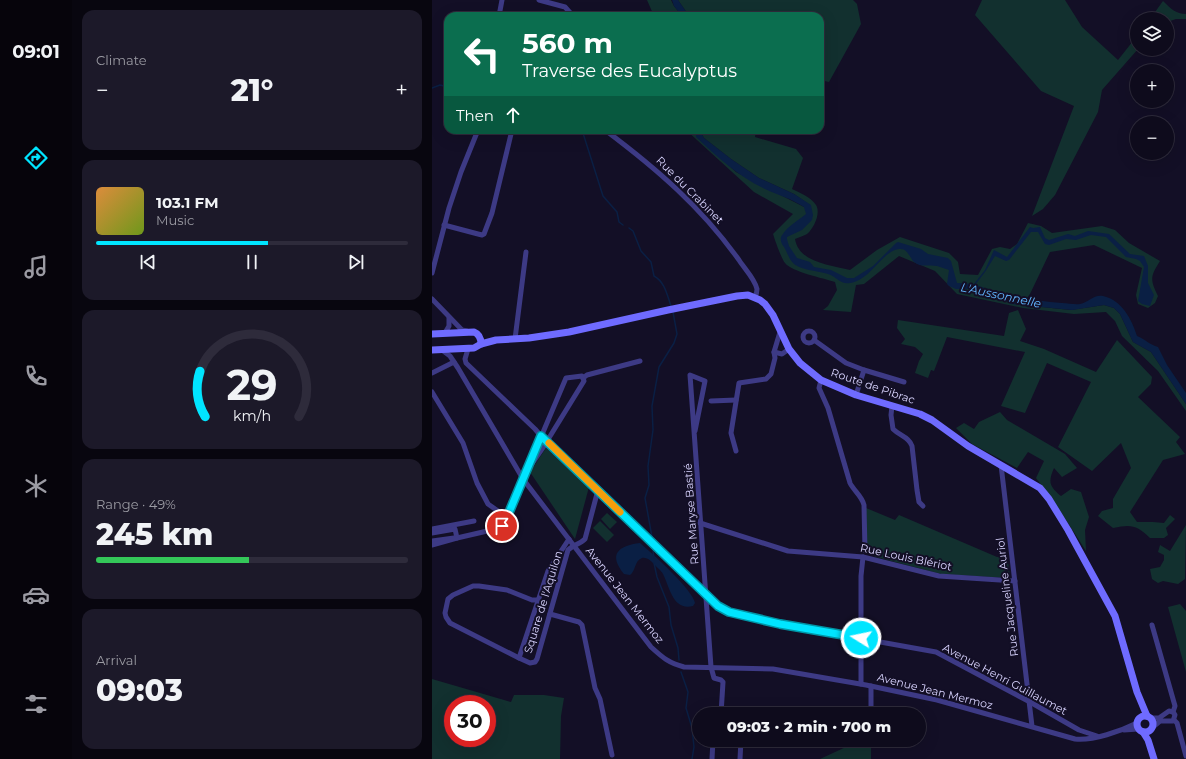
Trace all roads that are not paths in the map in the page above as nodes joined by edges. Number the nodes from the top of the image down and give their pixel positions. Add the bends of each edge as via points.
1 (502, 0) edge
2 (539, 0) edge
3 (500, 12) edge
4 (570, 12) edge
5 (476, 134) edge
6 (511, 134) edge
7 (610, 134) edge
8 (444, 225) junction
9 (526, 252) dead end
10 (432, 273) edge
11 (755, 298) junction
12 (432, 299) edge
13 (449, 318) junction
14 (780, 332) junction
15 (445, 333) junction
16 (432, 334) edge
17 (478, 337) junction
18 (515, 339) junction
19 (814, 340) dead end
20 (468, 349) junction
21 (789, 349) junction
22 (432, 350) edge
23 (442, 350) junction
24 (774, 352) junction
25 (640, 361) dead end
26 (454, 362) junction
27 (864, 370) junction
28 (432, 373) edge
29 (583, 378) junction
30 (821, 380) junction
31 (904, 382) dead end
32 (432, 392) edge
33 (856, 395) junction
34 (711, 400) dead end
35 (736, 400) junction
36 (892, 406) junction
37 (695, 431) junction
38 (541, 436) junction
39 (547, 442) junction
40 (736, 451) dead end
41 (1001, 465) junction
42 (527, 471) junction
43 (523, 479) junction
44 (598, 490) junction
45 (923, 506) dead end
46 (508, 515) junction
47 (474, 522) dead end
48 (700, 523) junction
49 (432, 528) edge
50 (432, 533) edge
51 (457, 538) junction
52 (569, 539) junction
53 (432, 541) edge
54 (432, 545) edge
55 (574, 545) junction
56 (865, 551) dead end
57 (863, 557) junction
58 (1015, 581) junction
59 (706, 596) junction
60 (538, 600) junction
61 (550, 614) junction
62 (1152, 625) dead end
63 (861, 638) junction
64 (519, 658) junction
65 (711, 667) junction
66 (861, 684) junction
67 (871, 686) junction
68 (1030, 702) junction
69 (721, 707) edge
70 (871, 707) edge
71 (1173, 712) junction
72 (1174, 720) junction
73 (1145, 724) junction
74 (1032, 726) junction
75 (1098, 736) junction
76 (713, 747) edge
77 (741, 747) edge
78 (612, 755) dead end
79 (1186, 756) edge
80 (712, 759) edge
81 (740, 759) edge
82 (1154, 759) edge

1 - 3 street
2 - 4 street via 565,7
5 - 8 street
6 - 8 street via 492,214 484,234
7 - 11 street, Rue du Crabinet via 671,183 721,235 757,288
8 - 10 street
9 - 18 street
11 - 14 main road, Route de Pibrac via 765,304
11 - 18 main road via 748,295 737,296 569,332
12 - 13 street
13 - 15 street via 449,326
13 - 17 street via 462,330
14 - 21 main road, Route de Pibrac
14 - 24 street
15 - 16 main road
15 - 17 main road
17 - 18 main road via 496,340
17 - 20 main road via 474,348
19 - 27 street via 846,362
20 - 23 main road
20 - 38 street, Avenue Henri Guillaumet via 466,363
21 - 24 street via 782,354
21 - 30 main road, Route de Pibrac via 800,363
22 - 23 main road
23 - 26 street, Avenue Jean Mermoz
24 - 35 street via 771,374 766,379 739,383
25 - 29 street
26 - 28 street
26 - 43 street, Avenue Jean Mermoz
27 - 31 street
27 - 33 street
29 - 38 street via 566,378
29 - 39 street via 584,381
30 - 33 main road, Route de Pibrac
30 - 56 street via 819,388 828,408 850,483 853,490 863,498
32 - 46 street via 463,444 477,483 488,504
33 - 36 main road, Route de Pibrac
34 - 35 street
35 - 40 street via 731,433
36 - 41 main road, Route de Pibrac via 932,420 968,446
36 - 45 street via 893,429 907,438 912,446 919,502
37 - 37 street, Rue Maryse Bastié via 704,381 690,375 692,391
37 - 48 street, Rue Maryse Bastié
38 - 39 street, Avenue Henri Guillaumet
38 - 42 street
39 - 42 street
39 - 44 street, Avenue Henri Guillaumet
41 - 58 street, Rue Jacqueline Auriol
41 - 73 main road, Route de Pibrac via 1040,488 1050,499 1068,530 1115,616
42 - 43 street
43 - 46 street
43 - 52 street, Avenue Jean Mermoz
44 - 55 street, Square de l'Aquilon via 584,539
44 - 59 street, Avenue Henri Guillaumet
46 - 51 street via 502,526 496,529
47 - 49 street
48 - 57 street, Rue Louis Blériot via 788,551
48 - 59 street, Rue Maryse Bastié
50 - 51 street via 455,529
51 - 53 street
51 - 54 street
52 - 55 street, Avenue Jean Mermoz
52 - 60 street, Square de l'Aquilon via 548,570
55 - 61 street, Square de l'Aquilon via 568,550
55 - 65 street, Avenue Jean Mermoz via 663,658 677,665
57 - 58 street, Rue Louis Blériot via 939,576
57 - 63 street
58 - 68 street, Rue Jacqueline Auriol
59 - 63 street, Avenue Henri Guillaumet via 729,612
59 - 65 street, Rue Maryse Bastié
60 - 64 street, Square de l'Aquilon
60 - 64 street via 507,590 479,586 473,586 448,599 445,613 450,623
61 - 64 street, Square de l'Aquilon via 537,659 533,663
61 - 78 street via 582,625
62 - 71 street via 1175,706
63 - 66 street
63 - 68 street, Avenue Henri Guillaumet via 936,652
65 - 66 street, Avenue Jean Mermoz via 773,669
65 - 69 street via 714,678 723,682
66 - 67 street, Avenue Jean Mermoz
67 - 70 street
67 - 74 street, Avenue Jean Mermoz via 937,700
68 - 74 street, Rue Jacqueline Auriol
68 - 75 street, Avenue Henri Guillaumet via 1079,730
71 - 72 street
71 - 73 street via 1170,711
72 - 73 street
72 - 79 street
73 - 75 street, Avenue Jean Mermoz
73 - 82 main road, Route de Pibrac
74 - 75 street, Avenue Jean Mermoz via 1075,739 1083,740
76 - 80 street
77 - 81 street

